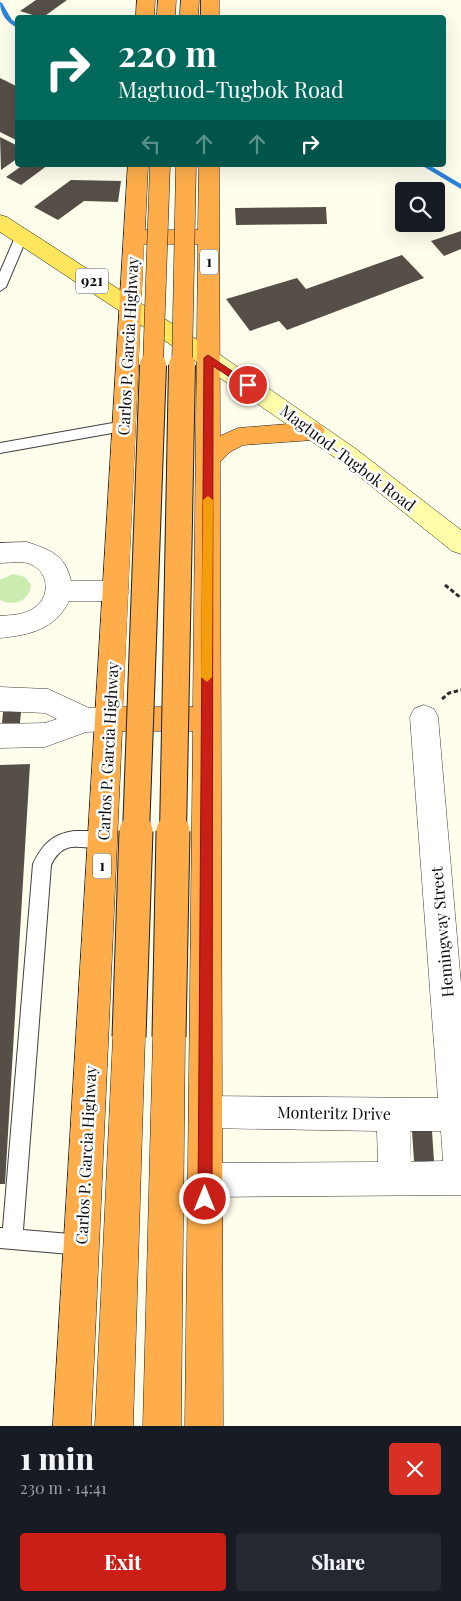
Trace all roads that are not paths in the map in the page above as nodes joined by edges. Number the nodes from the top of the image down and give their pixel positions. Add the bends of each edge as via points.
1 (146, 0) edge
2 (166, 0) edge
3 (190, 0) edge
4 (210, 0) edge
5 (146, 15) edge
6 (166, 15) edge
7 (189, 15) edge
8 (210, 15) edge
9 (145, 167) edge
10 (145, 167) edge
11 (186, 167) edge
12 (209, 167) edge
13 (0, 222) edge
14 (22, 235) junction
15 (134, 237) junction
16 (209, 237) junction
17 (0, 286) edge
18 (131, 307) junction
19 (208, 358) junction
20 (124, 426) junction
21 (208, 426) junction
22 (313, 431) junction
23 (0, 448) edge
24 (208, 459) junction
25 (208, 496) junction
26 (121, 497) junction
27 (461, 544) edge
28 (0, 554) edge
29 (207, 590) junction
30 (60, 591) junction
31 (116, 591) junction
32 (0, 627) edge
33 (0, 699) edge
34 (424, 717) dead end
35 (207, 718) junction
36 (97, 720) junction
37 (0, 736) edge
38 (103, 839) junction
39 (206, 945) junction
40 (97, 946) junction
41 (205, 1112) junction
42 (393, 1114) junction
43 (459, 1117) edge
44 (461, 1178) edge
45 (395, 1179) junction
46 (205, 1180) junction
47 (6, 1238) edge
48 (82, 1245) junction
49 (72, 1426) edge
50 (114, 1426) edge
51 (162, 1426) edge
52 (204, 1426) edge

1 - 5 highway
2 - 6 highway
3 - 7 highway
4 - 8 highway
9 - 15 highway, Carlos P. Garcia Highway / 1
10 - 50 highway, Carlos P. Garcia Highway / 1, bridge via 128,1037
11 - 51 highway, 1, bridge
12 - 16 highway, 1
13 - 14 main road, 921
14 - 17 lane
14 - 18 main road, 921
15 - 16 highway
15 - 18 highway, Carlos P. Garcia Highway / 1
16 - 19 highway, 1
18 - 19 main road
18 - 20 highway, Carlos P. Garcia Highway / 1
19 - 21 highway, 1
19 - 22 main road, Magtuod-Tugbok Road
20 - 21 highway
20 - 23 lane
20 - 26 highway, Carlos P. Garcia Highway / 1
21 - 24 highway, 1
22 - 24 highway via 238,437
22 - 27 main road, Magtuod-Tugbok Road
24 - 25 highway, 1
25 - 26 highway
25 - 29 highway, 1
26 - 31 highway, Carlos P. Garcia Highway / 1
28 - 30 street via 30,552 44,558 54,566 60,578
29 - 31 highway
29 - 35 highway, 1
30 - 31 street
30 - 32 street via 55,604 44,616 30,624
31 - 36 highway, Carlos P. Garcia Highway / 1
33 - 36 street via 48,701
34 - 43 street, Hemingway Street
35 - 36 highway
35 - 39 highway, 1
36 - 37 street via 45,735
36 - 38 highway, Carlos P. Garcia Highway / 1
38 - 40 highway, Carlos P. Garcia Highway / 1
38 - 47 lane via 59,841 52,845 42,864
39 - 40 highway
39 - 41 highway, 1
40 - 48 highway, Carlos P. Garcia Highway / 1
41 - 42 street, Monteritz Drive
41 - 46 highway, 1
42 - 43 street, Monteritz Drive
42 - 45 street
43 - 44 street, Hemingway Street
44 - 45 street
45 - 46 street
46 - 52 highway, 1
47 - 48 lane
48 - 49 highway, Carlos P. Garcia Highway / 1

